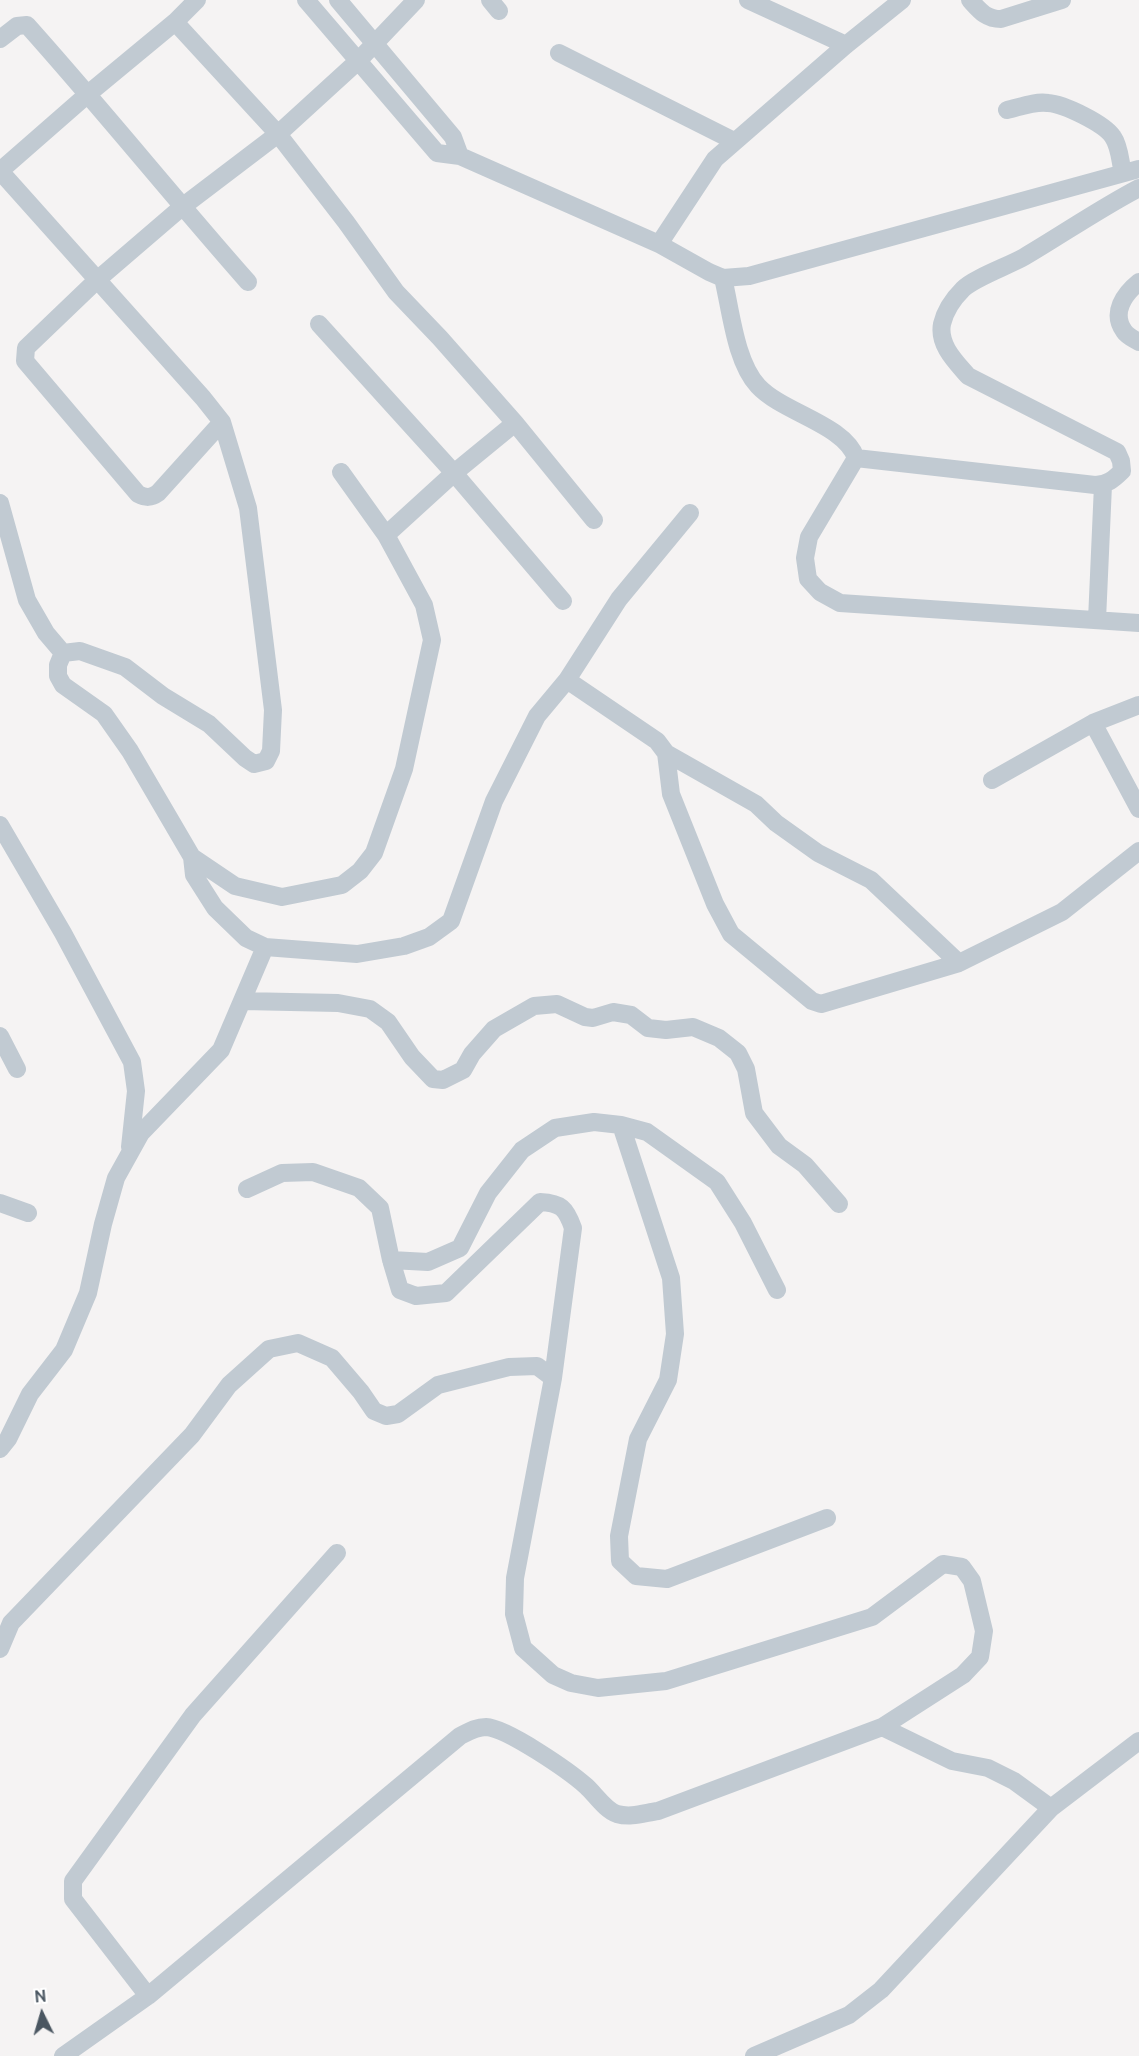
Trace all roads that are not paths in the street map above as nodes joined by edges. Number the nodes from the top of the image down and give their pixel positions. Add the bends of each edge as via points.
1 (197, 0) edge
2 (306, 0) edge
3 (338, 0) edge
4 (416, 0) edge
5 (748, 0) edge
6 (902, 0) edge
7 (970, 0) edge
8 (1053, 1) edge
9 (1020, 6) edge
10 (175, 22) junction
11 (0, 39) edge
12 (374, 43) junction
13 (846, 45) junction
14 (559, 53) dead end
15 (358, 61) junction
16 (88, 94) junction
17 (1007, 110) dead end
18 (278, 134) junction
19 (735, 141) junction
20 (460, 156) junction
21 (0, 171) edge
22 (1131, 171) edge
23 (1139, 188) edge
24 (182, 207) junction
25 (660, 244) junction
26 (723, 278) junction
27 (97, 280) junction
28 (248, 282) dead end
29 (1139, 282) edge
30 (319, 324) dead end
31 (1139, 342) edge
32 (222, 422) junction
33 (515, 423) junction
34 (856, 458) junction
35 (341, 472) dead end
36 (454, 473) junction
37 (1103, 485) junction
38 (0, 503) edge
39 (690, 513) dead end
40 (594, 520) dead end
41 (386, 535) junction
42 (563, 600) dead end
43 (1097, 620) junction
44 (1139, 623) edge
45 (63, 653) junction
46 (567, 680) junction
47 (1139, 705) edge
48 (1093, 723) junction
49 (666, 753) junction
50 (992, 780) dead end
51 (1139, 809) edge
52 (0, 825) edge
53 (1139, 851) edge
54 (192, 857) junction
55 (265, 947) junction
56 (959, 963) junction
57 (243, 1001) junction
58 (0, 1036) edge
59 (17, 1069) dead end
60 (621, 1125) junction
61 (129, 1155) junction
62 (247, 1189) dead end
63 (0, 1203) edge
64 (839, 1204) dead end
65 (28, 1213) dead end
66 (391, 1260) junction
67 (777, 1290) dead end
68 (553, 1378) junction
69 (0, 1449) edge
70 (828, 1518) dead end
71 (337, 1553) dead end
72 (0, 1649) edge
73 (882, 1727) junction
74 (1139, 1741) edge
75 (1051, 1808) junction
76 (148, 1996) junction
77 (63, 2056) edge
78 (754, 2056) edge

1 - 10 street
2 - 15 street
3 - 12 street
4 - 12 street
5 - 13 street
6 - 13 street
7 - 9 street via 991,19 1001,19
8 - 9 street
10 - 16 street
10 - 18 street
11 - 16 street via 17,26 27,25
12 - 15 street
12 - 20 street via 453,137
13 - 19 street
14 - 19 street
15 - 18 street
15 - 20 street via 438,153
16 - 21 street
16 - 24 street
17 - 22 street via 1050,103 1098,122 1109,131
18 - 24 street
18 - 33 street via 396,292
19 - 25 street via 714,159
20 - 25 street
21 - 27 street
22 - 26 street via 749,276
23 - 37 street via 964,287 950,304 942,326 943,342 968,376 1117,452 1122,471
24 - 27 street
24 - 28 street
25 - 26 street
26 - 34 street via 742,360 758,386 780,403 843,438
27 - 32 street
27 - 32 street via 26,348 24,357 138,494 151,497 158,493
29 - 31 street via 1121,303 1118,319 1124,333
30 - 36 street
32 - 45 street via 248,508 273,710 271,751 266,761 254,764 209,724 125,667 90,653
33 - 36 street
33 - 40 street
34 - 37 street
34 - 43 street via 809,537 805,558 808,579 820,592 840,603
35 - 41 street
36 - 41 street
36 - 42 street
37 - 43 street
38 - 45 street via 27,600
39 - 46 street via 619,599
41 - 54 street via 424,605 432,640 404,769 374,853 342,885 282,897 235,886
43 - 44 street
45 - 54 street via 58,665 63,685 104,714
46 - 49 street via 657,741
46 - 55 street via 537,717 494,801 451,921 429,937 404,946 357,954
47 - 48 street
48 - 50 street
48 - 51 street
49 - 56 street via 756,804 818,853 871,880
49 - 56 street via 671,794 730,934 812,1001 833,1002
52 - 61 street via 132,1062 136,1091
53 - 56 street via 1062,912
54 - 55 street via 194,875 214,908 246,938
55 - 57 street
57 - 61 street via 220,1050 141,1133
57 - 64 street via 338,1003 370,1009 388,1022 433,1079 442,1080 463,1070 494,1029 534,1006 557,1004 593,1018 622,1013 648,1028 693,1027 719,1038 738,1053 746,1069 754,1113 779,1146 805,1165
58 - 59 street
60 - 66 street via 594,1122 555,1128 522,1150 489,1194 460,1248 428,1262
60 - 67 street via 647,1132 717,1182
60 - 70 street via 671,1278 675,1334 668,1380 638,1439 619,1536 620,1562 636,1576 667,1579
61 - 69 street via 116,1178 88,1293 64,1350 30,1394
62 - 66 street via 282,1173 313,1172 359,1188 380,1208
63 - 65 street
66 - 68 street via 400,1290 416,1296 446,1293 540,1202 554,1203 567,1212 573,1228
68 - 72 street via 537,1366 509,1367 438,1385 398,1414 386,1416 374,1411 332,1358 298,1343 269,1349 229,1385 192,1435 11,1623
68 - 73 street via 515,1578 514,1614 523,1648 553,1675 571,1683 598,1688 666,1681 872,1617 943,1564 962,1567 972,1581 984,1631 980,1657 963,1675
71 - 76 street via 193,1715 73,1881 73,1899
73 - 75 street via 952,1761 988,1768
73 - 76 street via 658,1811 628,1816 614,1813 584,1785 517,1738 487,1727 474,1729 460,1736
74 - 75 street
75 - 78 street via 880,1990 849,2015
76 - 77 street

